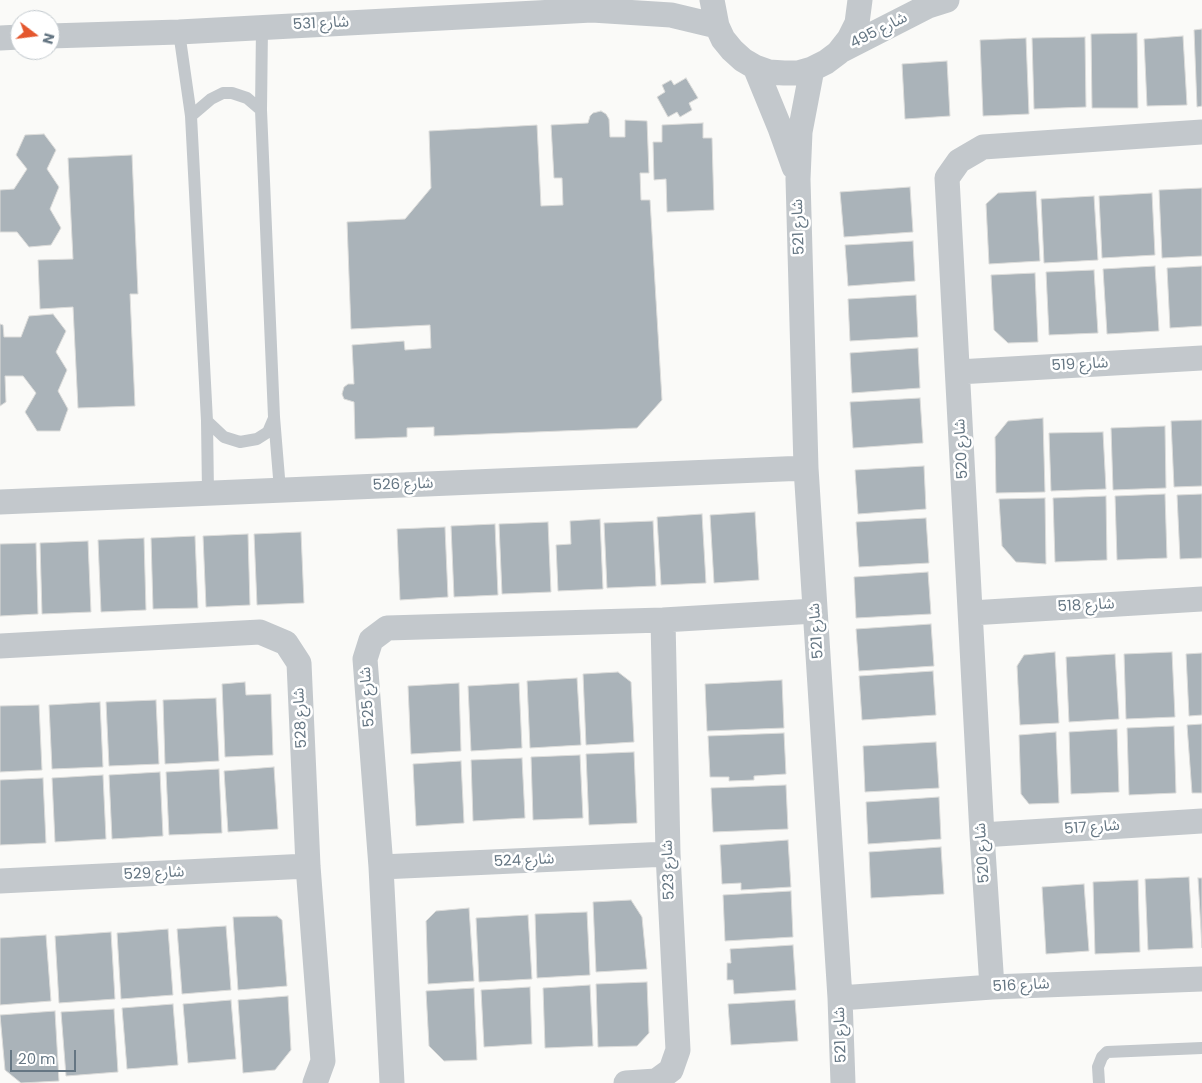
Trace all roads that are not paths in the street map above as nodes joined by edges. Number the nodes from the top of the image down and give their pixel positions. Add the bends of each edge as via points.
1 (634, 0) edge
2 (712, 0) edge
3 (860, 0) edge
4 (947, 0) edge
5 (592, 10) junction
6 (717, 26) junction
7 (262, 27) junction
8 (178, 32) junction
9 (60, 36) edge
10 (838, 52) junction
11 (755, 67) junction
12 (812, 69) junction
13 (262, 110) junction
14 (191, 116) junction
15 (1202, 132) edge
16 (798, 179) junction
17 (1202, 358) edge
18 (958, 372) junction
19 (274, 417) junction
20 (207, 421) junction
21 (806, 468) junction
22 (280, 490) junction
23 (208, 493) junction
24 (0, 502) edge
25 (1202, 599) edge
26 (815, 611) junction
27 (971, 613) junction
28 (663, 620) junction
29 (0, 646) edge
30 (1202, 821) edge
31 (982, 835) junction
32 (668, 854) junction
33 (308, 866) junction
34 (381, 867) junction
35 (0, 881) edge
36 (1202, 978) edge
37 (992, 987) junction
38 (840, 998) junction
39 (1202, 1048) edge
40 (315, 1083) edge
41 (392, 1083) edge
42 (626, 1083) edge
43 (843, 1083) edge
44 (1099, 1083) edge

1 - 5 street, شارع 531
2 - 6 street
3 - 10 street via 857,23
4 - 10 street, شارع 495 via 928,6
5 - 6 street, شارع 531 via 671,16
5 - 7 street, شارع 531
6 - 11 street via 732,50
7 - 8 street, شارع 531
7 - 13 lane
8 - 9 street, شارع 531
8 - 14 lane
10 - 12 street
11 - 12 street via 784,74
11 - 16 street, شارع 521
12 - 16 street, شارع 521 via 800,132
13 - 14 lane via 247,98 232,93 211,99
13 - 19 lane
14 - 20 lane
15 - 18 street, شارع 520 via 983,147 959,161 947,178
16 - 21 street, شارع 521
17 - 18 street, شارع 519
18 - 27 street, شارع 520
19 - 20 lane via 268,432 257,439 240,442 224,437
19 - 22 lane
20 - 23 lane
21 - 22 street, شارع 526
21 - 26 street, شارع 521
22 - 23 street, شارع 526
23 - 24 street, شارع 526
25 - 27 street, شارع 518
26 - 28 street, شارع 525
26 - 38 street, شارع 521
27 - 31 street, شارع 520
28 - 32 street, شارع 523
28 - 34 street, شارع 525 via 387,628 371,640 365,659
29 - 33 street, شارع 528 via 260,632 286,643 299,663
30 - 31 street, شارع 517
31 - 37 street, شارع 520
32 - 34 street, شارع 524
32 - 42 street, شارع 523 via 678,1050 671,1070 656,1081
33 - 35 street, شارع 529
33 - 40 street, شارع 528 via 323,1061
34 - 41 street, شارع 525
36 - 37 street, شارع 516
37 - 38 street, شارع 516
38 - 43 street, شارع 521
39 - 44 lane via 1107,1052 1098,1068

